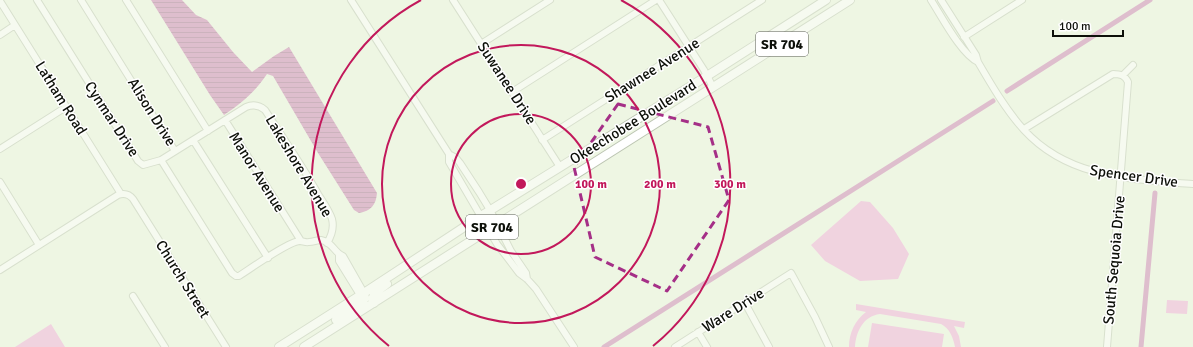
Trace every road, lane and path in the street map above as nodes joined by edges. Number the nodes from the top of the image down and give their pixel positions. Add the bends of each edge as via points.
1 (37, 0) edge
2 (81, 0) edge
3 (126, 0) edge
4 (352, 0) edge
5 (453, 0) edge
6 (550, 0) edge
7 (656, 0) edge
8 (659, 0) edge
9 (762, 0) edge
10 (826, 0) edge
11 (850, 0) edge
12 (931, 0) edge
13 (941, 0) edge
14 (1022, 0) edge
15 (0, 1) edge
16 (936, 8) junction
17 (949, 12) junction
18 (15, 25) junction
19 (0, 35) edge
20 (964, 37) junction
21 (481, 44) junction
22 (689, 46) junction
23 (978, 62) junction
24 (1133, 64) dead end
25 (707, 76) junction
26 (1124, 77) junction
27 (713, 87) junction
28 (512, 92) junction
29 (66, 107) junction
30 (225, 120) junction
31 (1024, 130) junction
32 (208, 131) junction
33 (193, 140) junction
34 (542, 140) junction
35 (0, 149) edge
36 (175, 151) junction
37 (449, 154) junction
38 (161, 160) junction
39 (560, 167) junction
40 (1121, 177) junction
41 (0, 182) edge
42 (1193, 184) edge
43 (121, 194) junction
44 (490, 210) junction
45 (481, 216) junction
46 (497, 224) junction
47 (488, 230) junction
48 (301, 241) junction
49 (327, 243) junction
50 (39, 245) junction
51 (268, 258) junction
52 (0, 270) edge
53 (396, 271) junction
54 (527, 279) junction
55 (362, 294) junction
56 (133, 296) dead end
57 (745, 302) junction
58 (374, 303) junction
59 (332, 329) junction
60 (698, 332) junction
61 (165, 347) edge
62 (226, 347) edge
63 (279, 347) edge
64 (304, 347) edge
65 (574, 347) edge
66 (675, 347) edge
67 (706, 347) edge
68 (769, 347) edge
69 (829, 347) edge
70 (1107, 347) edge

1 - 38 street, Cynmar Drive via 138,161 143,165
2 - 36 street, Alison Drive
3 - 32 street, Manor Avenue
4 - 37 street
5 - 21 street, Suwanee Drive
6 - 21 street
7 - 28 street
8 - 22 street
9 - 22 street, Shawnee Avenue
10 - 25 main road, Okeechobee Boulevard / SR 704
11 - 27 main road, Okeechobee Boulevard / SR 704
12 - 16 street, Spencer Drive
13 - 17 street, Spencer Drive
14 - 20 street
15 - 18 street, Latham Road
16 - 17 street
16 - 23 street, Spencer Drive via 956,40 971,59
17 - 20 street, Spencer Drive
18 - 19 street
18 - 29 street, Latham Road
20 - 23 street, Spencer Drive
21 - 28 street, Suwanee Drive
22 - 25 street
22 - 34 street, Shawnee Avenue
23 - 31 street, Spencer Drive via 1006,107
24 - 26 street
25 - 27 street
25 - 39 main road, Okeechobee Boulevard / SR 704
26 - 31 street via 1113,74
26 - 40 street, South Sequoia Drive via 1128,82
27 - 46 main road, Okeechobee Boulevard / SR 704
28 - 34 street, Suwanee Drive
29 - 35 street
29 - 43 street, Latham Road
30 - 32 street, Manor Avenue
30 - 48 street, Manor Avenue
30 - 49 street, Lakeshore Avenue via 252,105 265,110 330,215 333,229
31 - 40 street, Spencer Drive via 1063,160 1080,168
32 - 33 street, Manor Avenue
33 - 36 street, Alison Drive
33 - 51 street, Alison Drive
34 - 39 street, Suwanee Drive
36 - 38 street
37 - 44 street via 460,163
37 - 45 street via 449,162
38 - 51 street, Cynmar Drive via 232,273 239,276
39 - 44 main road, Okeechobee Boulevard / SR 704
40 - 42 street, Spencer Drive
40 - 70 street, South Sequoia Drive
41 - 50 street
43 - 50 street
43 - 62 street, Church Street via 128,194 140,210
44 - 45 main road, Okeechobee Boulevard / SR 704
44 - 46 street
45 - 47 street
45 - 53 main road, Okeechobee Boulevard / SR 704
46 - 47 main road, Okeechobee Boulevard / SR 704
46 - 54 street
47 - 54 street via 519,273
47 - 58 main road, Okeechobee Boulevard / SR 704
48 - 49 street via 319,240
48 - 51 street via 288,245
49 - 55 street via 343,256
50 - 52 street
53 - 55 main road, Okeechobee Boulevard / SR 704
53 - 58 main road via 393,280 374,294
54 - 65 street
55 - 59 main road via 365,298 363,301 333,322
55 - 63 main road, Okeechobee Boulevard / SR 704
56 - 61 street
57 - 60 street, Ware Drive
57 - 68 street
57 - 69 street, Ware Drive via 791,273
58 - 59 main road, Okeechobee Boulevard / SR 704
59 - 64 main road, Okeechobee Boulevard / SR 704
60 - 66 street, Ware Drive
60 - 67 street

